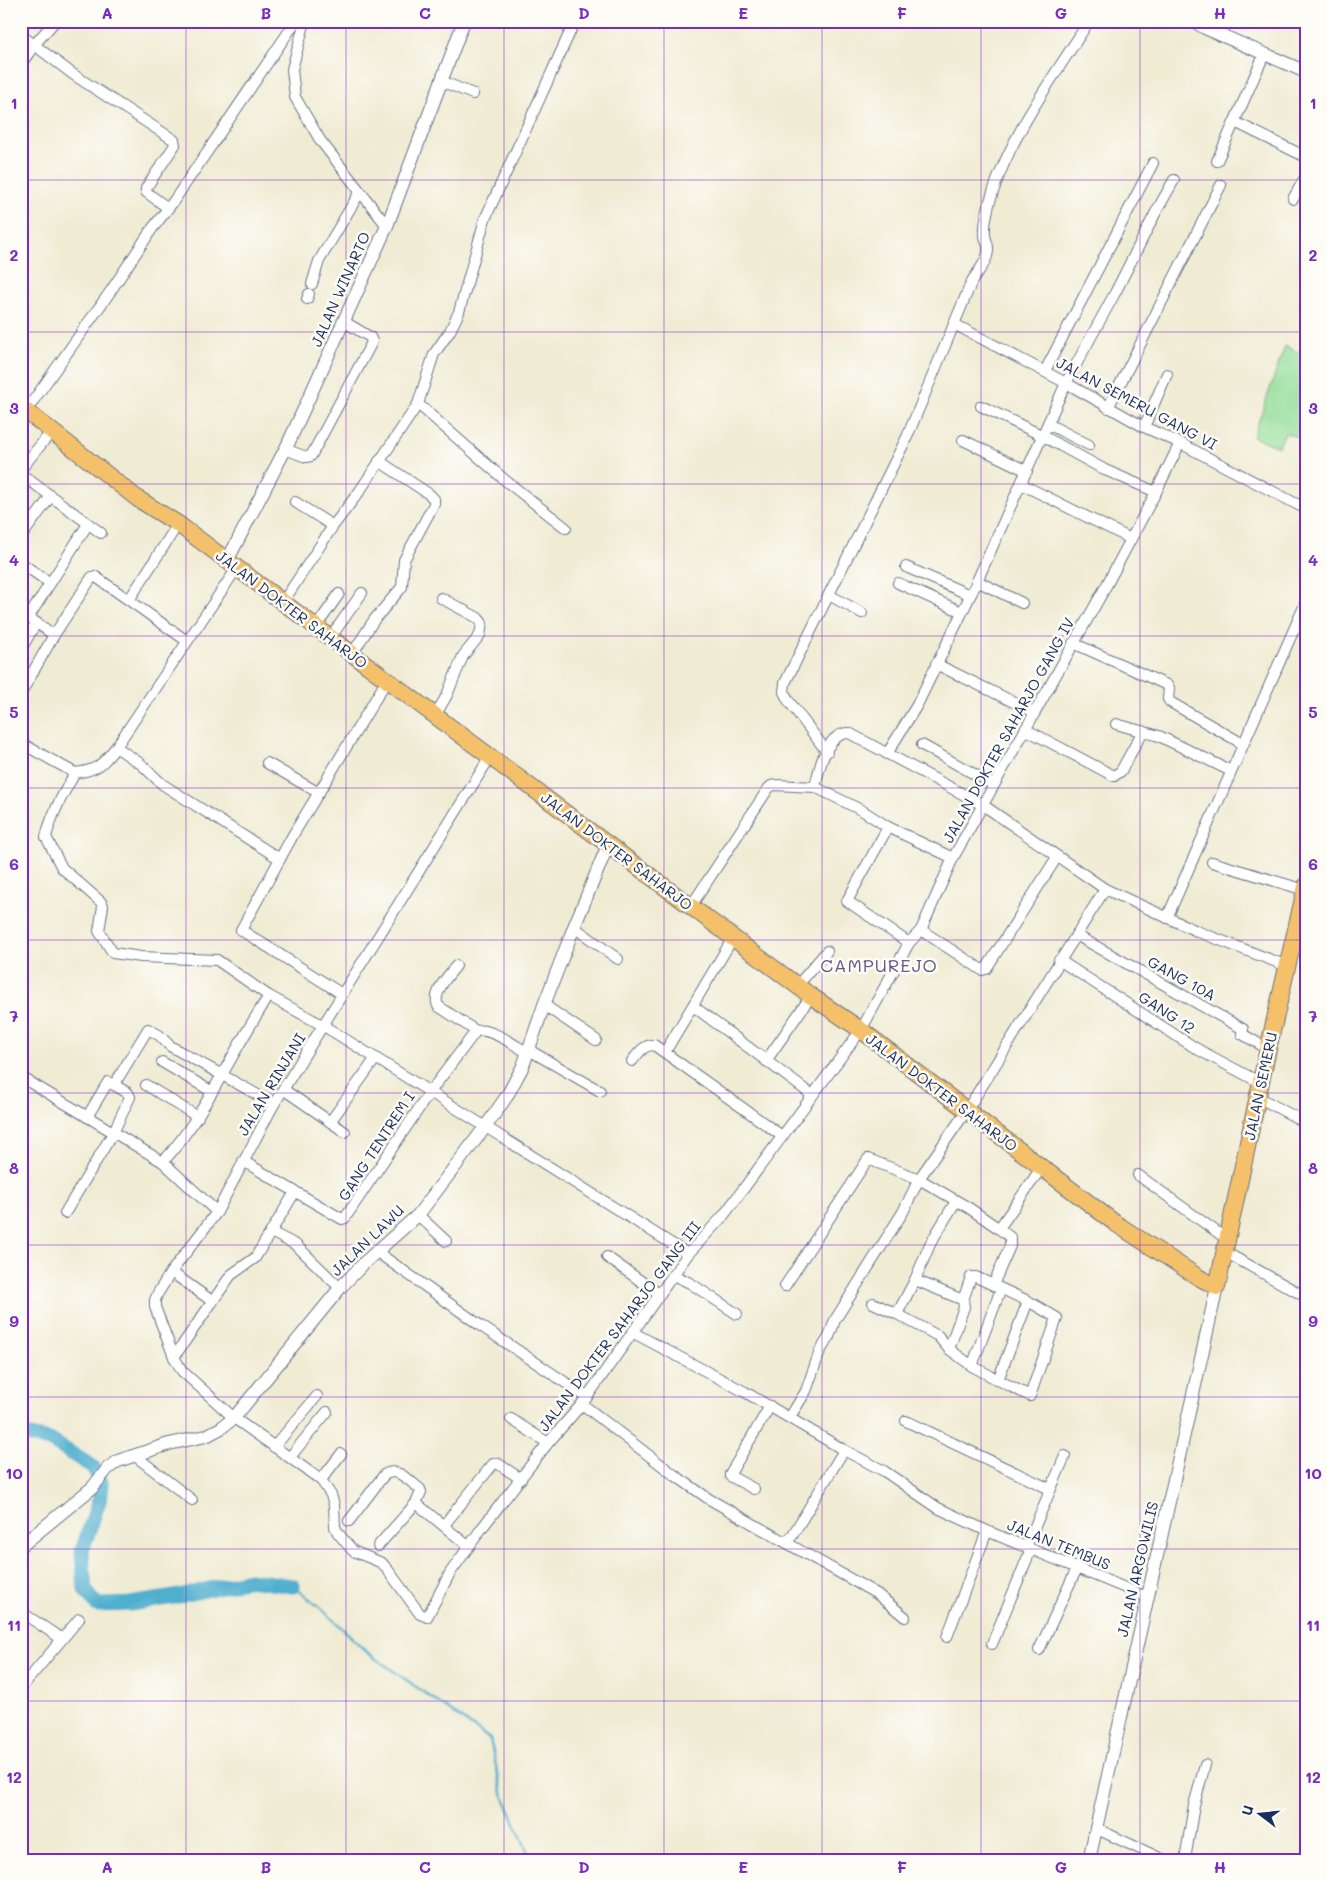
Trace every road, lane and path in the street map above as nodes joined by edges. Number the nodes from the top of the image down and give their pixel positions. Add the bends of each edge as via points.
1 (55, 21) edge
2 (296, 21) edge
3 (305, 21) edge
4 (464, 21) edge
5 (558, 21) edge
6 (1089, 21) edge
7 (1193, 21) edge
8 (573, 25) edge
9 (21, 35) edge
10 (35, 44) junction
11 (1264, 55) junction
12 (21, 64) edge
13 (1306, 72) edge
14 (441, 81) junction
15 (473, 94) dead end
16 (1235, 122) junction
17 (1306, 157) edge
18 (1217, 162) dead end
19 (1153, 163) dead end
20 (1306, 176) edge
21 (1174, 180) dead end
22 (1221, 185) dead end
23 (360, 192) junction
24 (1293, 199) dead end
25 (168, 208) junction
26 (386, 226) junction
27 (309, 292) dead end
28 (343, 321) junction
29 (954, 324) junction
30 (1044, 372) junction
31 (1167, 374) dead end
32 (1066, 383) junction
33 (418, 404) junction
34 (981, 406) dead end
35 (1108, 408) junction
36 (23, 409) edge
37 (1048, 424) junction
38 (1144, 427) junction
39 (52, 431) junction
40 (1043, 436) junction
41 (963, 440) dead end
42 (1180, 443) junction
43 (1089, 445) dead end
44 (285, 449) junction
45 (379, 461) junction
46 (21, 469) edge
47 (1027, 471) junction
48 (21, 474) edge
49 (1021, 484) junction
50 (1156, 492) junction
51 (51, 496) junction
52 (295, 502) dead end
53 (1306, 509) edge
54 (88, 524) junction
55 (178, 524) junction
56 (333, 526) junction
57 (566, 528) dead end
58 (101, 532) dead end
59 (21, 537) edge
60 (1131, 539) junction
61 (21, 563) edge
62 (232, 564) junction
63 (906, 568) dead end
64 (977, 581) junction
65 (898, 582) dead end
66 (50, 583) junction
67 (362, 593) dead end
68 (339, 594) dead end
69 (829, 595) junction
70 (970, 596) junction
71 (441, 598) dead end
72 (129, 600) junction
73 (282, 602) junction
74 (1306, 602) edge
75 (1022, 603) dead end
76 (962, 612) junction
77 (862, 613) dead end
78 (28, 618) edge
79 (316, 627) junction
80 (54, 635) junction
81 (330, 638) junction
82 (187, 641) junction
83 (1073, 643) junction
84 (21, 649) edge
85 (352, 654) junction
86 (936, 664) junction
87 (386, 680) junction
88 (21, 693) edge
89 (1034, 712) junction
90 (435, 716) junction
91 (1116, 724) dead end
92 (1025, 729) junction
93 (1143, 732) junction
94 (21, 742) edge
95 (1243, 744) junction
96 (922, 745) dead end
97 (116, 747) junction
98 (827, 752) junction
99 (887, 754) junction
100 (490, 757) junction
101 (266, 763) dead end
102 (1232, 771) junction
103 (76, 772) junction
104 (994, 785) junction
105 (815, 787) junction
106 (319, 793) junction
107 (983, 805) junction
108 (888, 827) junction
109 (608, 845) junction
110 (1056, 857) junction
111 (952, 858) junction
112 (280, 859) junction
113 (1212, 862) dead end
114 (1305, 888) edge
115 (1105, 889) junction
116 (690, 906) junction
117 (1167, 918) junction
118 (574, 927) junction
119 (921, 930) junction
120 (1076, 935) junction
121 (733, 938) junction
122 (909, 943) junction
123 (827, 951) dead end
124 (618, 959) dead end
125 (1060, 960) junction
126 (456, 966) dead end
127 (1287, 966) junction
128 (797, 986) junction
129 (342, 994) junction
130 (269, 996) junction
131 (811, 996) junction
132 (544, 1005) junction
133 (693, 1006) junction
134 (324, 1026) junction
135 (861, 1030) junction
136 (476, 1031) junction
137 (596, 1040) dead end
138 (1268, 1048) junction
139 (529, 1051) junction
140 (665, 1052) junction
141 (376, 1058) junction
142 (632, 1061) dead end
143 (766, 1061) junction
144 (162, 1062) dead end
145 (221, 1074) junction
146 (21, 1077) edge
147 (114, 1085) junction
148 (146, 1085) dead end
149 (283, 1090) junction
150 (1259, 1090) junction
151 (600, 1091) dead end
152 (211, 1092) junction
153 (430, 1092) junction
154 (812, 1095) junction
155 (274, 1104) junction
156 (967, 1110) junction
157 (87, 1117) junction
158 (198, 1117) junction
159 (330, 1122) junction
160 (1306, 1123) edge
161 (486, 1126) junction
162 (345, 1132) dead end
163 (113, 1133) junction
164 (782, 1136) junction
165 (243, 1161) junction
166 (163, 1162) junction
167 (1042, 1167) junction
168 (1138, 1175) dead end
169 (919, 1179) junction
170 (295, 1192) junction
171 (956, 1201) junction
172 (217, 1212) junction
173 (65, 1213) dead end
174 (418, 1215) junction
175 (998, 1228) junction
176 (271, 1232) junction
177 (446, 1241) dead end
178 (1226, 1246) junction
179 (377, 1252) junction
180 (688, 1254) junction
181 (607, 1257) dead end
182 (171, 1272) junction
183 (673, 1275) junction
184 (915, 1280) junction
185 (785, 1286) dead end
186 (997, 1287) junction
187 (1218, 1287) junction
188 (340, 1288) junction
189 (659, 1294) junction
190 (1306, 1297) edge
191 (212, 1300) junction
192 (963, 1300) junction
193 (1028, 1301) junction
194 (873, 1303) dead end
195 (737, 1314) dead end
196 (897, 1314) junction
197 (632, 1332) junction
198 (948, 1349) junction
199 (174, 1357) junction
200 (972, 1366) junction
201 (998, 1380) junction
202 (317, 1396) dead end
203 (585, 1400) junction
204 (770, 1406) junction
205 (327, 1412) dead end
206 (790, 1417) junction
207 (234, 1418) junction
208 (511, 1420) dead end
209 (906, 1421) dead end
210 (548, 1443) junction
211 (274, 1447) junction
212 (844, 1450) junction
213 (341, 1454) dead end
214 (134, 1455) junction
215 (1066, 1456) dead end
216 (290, 1457) junction
217 (521, 1479) junction
218 (321, 1480) junction
219 (754, 1489) dead end
220 (1050, 1489) junction
221 (192, 1500) dead end
222 (416, 1503) junction
223 (348, 1521) dead end
224 (444, 1525) junction
225 (987, 1531) junction
226 (787, 1541) junction
227 (21, 1546) edge
228 (378, 1546) dead end
229 (468, 1546) junction
230 (1028, 1548) junction
231 (1077, 1568) junction
232 (1147, 1597) junction
233 (21, 1612) edge
234 (905, 1617) dead end
235 (79, 1619) dead end
236 (946, 1638) dead end
237 (62, 1639) junction
238 (992, 1644) dead end
239 (1039, 1650) dead end
240 (21, 1688) edge
241 (1205, 1765) dead end
242 (1096, 1828) junction
243 (1089, 1860) edge
244 (1164, 1860) edge
245 (1185, 1860) edge

1 - 10 street
2 - 25 street
3 - 23 street via 292,69 295,97 320,140
4 - 14 street, JALAN WINARTO
5 - 8 street
6 - 29 street via 1027,120 1002,170 988,211 986,260 972,281
7 - 11 street
8 - 33 street via 485,219 459,312 434,354
9 - 10 street
10 - 12 street
10 - 25 street via 74,75 174,140 175,145 146,188 146,192
11 - 13 street
11 - 16 street
14 - 15 street
14 - 26 street, JALAN WINARTO
16 - 17 street
16 - 18 street
19 - 30 street
20 - 24 street
21 - 32 street
22 - 35 street
23 - 26 street
23 - 27 street via 319,261
25 - 36 street
26 - 28 street, JALAN WINARTO
28 - 44 street, JALAN WINARTO
28 - 44 street via 370,338 371,344 311,456
29 - 30 street, JALAN SEMERU GANG VI
29 - 69 street via 907,436
30 - 32 street, JALAN SEMERU GANG VI
31 - 38 street
32 - 35 street, JALAN SEMERU GANG VI
32 - 37 street
33 - 45 street
33 - 57 street via 506,481
34 - 40 street
35 - 38 street, JALAN SEMERU GANG VI
36 - 39 highway, JALAN DOKTER SAHARJO
37 - 40 street
37 - 43 street
38 - 42 street, JALAN SEMERU GANG VI
39 - 46 street
39 - 55 highway, JALAN DOKTER SAHARJO via 138,499
40 - 47 street
40 - 50 street via 1105,470
41 - 47 street
42 - 50 street, JALAN DOKTER SAHARJO GANG IV
42 - 53 street, JALAN SEMERU GANG VI
44 - 62 street, JALAN WINARTO
45 - 56 street
45 - 85 street via 429,494 434,504 404,560 402,587 374,620
47 - 49 street
48 - 51 street
49 - 60 street
49 - 64 street
50 - 60 street, JALAN DOKTER SAHARJO GANG IV
51 - 54 street
51 - 59 street
52 - 56 street
54 - 58 street
54 - 66 street
55 - 62 highway, JALAN DOKTER SAHARJO
55 - 72 street
56 - 73 street
60 - 83 street, JALAN DOKTER SAHARJO GANG IV
61 - 66 street
62 - 73 highway, JALAN DOKTER SAHARJO
62 - 82 street
63 - 70 street
64 - 70 street
64 - 75 street
65 - 76 street
66 - 78 street
67 - 81 street
68 - 79 street
69 - 77 street
69 - 98 street via 785,683 784,692
70 - 76 street
71 - 90 street via 478,618 482,630 463,656
72 - 80 street via 92,577
72 - 82 street
73 - 79 highway, JALAN DOKTER SAHARJO
74 - 95 street
76 - 86 street
78 - 80 street
78 - 84 street
79 - 81 highway, JALAN DOKTER SAHARJO
80 - 88 street
81 - 85 highway, JALAN DOKTER SAHARJO
82 - 97 street
83 - 89 street, JALAN DOKTER SAHARJO GANG IV
83 - 95 street via 1166,685 1170,702
85 - 87 highway, JALAN DOKTER SAHARJO
86 - 89 street
86 - 99 street via 911,718
87 - 90 highway, JALAN DOKTER SAHARJO
87 - 106 street
89 - 92 street, JALAN DOKTER SAHARJO GANG IV
90 - 100 highway, JALAN DOKTER SAHARJO
91 - 93 street
92 - 93 street via 1114,776 1121,771
92 - 104 street, JALAN DOKTER SAHARJO GANG IV
93 - 102 street via 1159,736
94 - 103 street
95 - 102 street
96 - 104 street
97 - 103 street via 104,762 91,771
97 - 112 street via 162,784
98 - 99 street via 831,743 842,734 849,733
98 - 105 street
99 - 107 street
100 - 109 highway, JALAN DOKTER SAHARJO
100 - 129 street, JALAN RINJANI
101 - 106 street
102 - 117 street
103 - 130 street via 56,805 46,837 62,868 101,902 99,932 113,953 217,960
104 - 107 street, JALAN DOKTER SAHARJO GANG IV
105 - 108 street
105 - 116 street via 771,786
106 - 112 street
107 - 110 street
107 - 111 street, JALAN DOKTER SAHARJO GANG IV
108 - 111 street
108 - 122 street via 847,901
109 - 116 highway, JALAN DOKTER SAHARJO
109 - 118 street, JALAN LAWU
110 - 115 street
110 - 119 street via 986,969 982,970
111 - 119 street, JALAN DOKTER SAHARJO GANG IV
112 - 129 street via 242,930
113 - 114 street
114 - 127 highway, JALAN SEMERU
115 - 117 street
115 - 120 street
116 - 121 highway, JALAN DOKTER SAHARJO
117 - 127 street
118 - 124 street
118 - 132 street, JALAN LAWU
119 - 122 street, JALAN DOKTER SAHARJO GANG IV
120 - 125 street
120 - 138 street, GANG 10A via 1243,1029 1242,1034
121 - 128 highway, JALAN DOKTER SAHARJO
121 - 133 street
122 - 135 street, JALAN DOKTER SAHARJO GANG IV
123 - 128 street
125 - 150 street, GANG 12
125 - 156 street
126 - 136 street via 436,1001 438,1006
127 - 138 highway, JALAN SEMERU
128 - 131 highway, JALAN DOKTER SAHARJO
129 - 134 street, JALAN RINJANI
130 - 134 street
130 - 145 street
131 - 135 highway, JALAN DOKTER SAHARJO
131 - 143 street
132 - 137 street
132 - 139 street, JALAN LAWU
133 - 140 street
133 - 143 street
134 - 141 street
134 - 149 street, JALAN RINJANI
135 - 154 street, JALAN DOKTER SAHARJO GANG III
135 - 156 highway, JALAN DOKTER SAHARJO
136 - 139 street via 490,1033
136 - 153 street
138 - 150 highway, JALAN SEMERU
139 - 151 street
139 - 161 street, JALAN LAWU via 507,1096
140 - 142 street via 648,1044
140 - 164 street
141 - 153 street
141 - 159 street
143 - 154 street
144 - 152 street
145 - 147 street via 170,1046 148,1029
145 - 152 street
145 - 155 street
146 - 157 street
147 - 157 street via 108,1082
147 - 163 street via 128,1092 130,1097
148 - 158 street
149 - 155 street, JALAN RINJANI
149 - 159 street
150 - 160 street, GANG 12
150 - 178 highway, JALAN SEMERU
152 - 158 street
153 - 161 street
153 - 170 street, GANG TENTREM I via 347,1217 342,1219
154 - 164 street, JALAN DOKTER SAHARJO GANG III
155 - 165 street, JALAN RINJANI
156 - 167 highway, JALAN DOKTER SAHARJO
156 - 169 street
157 - 163 street
158 - 166 street
159 - 162 street
161 - 174 street, JALAN LAWU
161 - 180 street
163 - 166 street
163 - 173 street
164 - 180 street, JALAN DOKTER SAHARJO GANG III via 724,1215
165 - 170 street, GANG TENTREM I
165 - 172 street, JALAN RINJANI
166 - 172 street
167 - 175 street
167 - 187 highway, JALAN DOKTER SAHARJO via 1115,1223
168 - 178 street
169 - 171 street
169 - 185 street via 871,1159 866,1161
169 - 206 street via 904,1212 835,1320 820,1350 806,1391
170 - 176 street
171 - 175 street
171 - 184 street via 930,1244
172 - 182 street, JALAN RINJANI
174 - 177 street
174 - 179 street, JALAN LAWU
175 - 186 street via 1010,1237 1010,1246
176 - 188 street via 296,1245
176 - 191 street via 256,1258 231,1275
178 - 187 highway, JALAN SEMERU
178 - 190 street
179 - 188 street, JALAN LAWU
179 - 203 street
180 - 183 street, JALAN DOKTER SAHARJO GANG III
181 - 189 street
182 - 191 street
182 - 199 street, JALAN RINJANI via 158,1293 155,1307
183 - 189 street, JALAN DOKTER SAHARJO GANG III
183 - 195 street
184 - 192 street
184 - 196 street
186 - 192 street via 972,1277
186 - 193 street
186 - 200 street
187 - 232 street, JALAN ARGOWILIS
188 - 207 street, JALAN LAWU
189 - 197 street, JALAN DOKTER SAHARJO GANG III
191 - 199 street
192 - 198 street via 964,1307
193 - 201 street
193 - 201 street via 1057,1318 1030,1396
194 - 196 street
196 - 198 street via 934,1333
197 - 203 street, JALAN DOKTER SAHARJO GANG III
197 - 204 street, JALAN TEMBUS
198 - 200 street
199 - 207 street, JALAN RINJANI via 182,1371
200 - 201 street
202 - 211 street
203 - 210 street, JALAN DOKTER SAHARJO GANG III
203 - 226 street via 673,1474 709,1499
204 - 206 street, JALAN TEMBUS
204 - 219 street via 730,1474
205 - 216 street
206 - 212 street, JALAN TEMBUS
207 - 211 street, JALAN RINJANI
207 - 214 street, JALAN LAWU via 206,1436
208 - 210 street
209 - 220 street
210 - 217 street, JALAN DOKTER SAHARJO GANG III
211 - 216 street, JALAN RINJANI
212 - 225 street, JALAN TEMBUS via 884,1471 938,1508
212 - 226 street
213 - 218 street
214 - 221 street
214 - 227 street, JALAN LAWU via 108,1468 92,1488
215 - 220 street
216 - 218 street, JALAN RINJANI
217 - 224 street via 497,1463 493,1464
217 - 229 street, JALAN DOKTER SAHARJO GANG III
218 - 229 street, JALAN DOKTER SAHARJO GANG III via 331,1495 338,1533 353,1552 382,1563 423,1617 430,1613
220 - 230 street
222 - 223 street via 420,1489 395,1471 390,1471
222 - 224 street
222 - 228 street
224 - 229 street
225 - 230 street, JALAN TEMBUS
225 - 236 street
226 - 234 street via 876,1594
230 - 231 street, JALAN TEMBUS
230 - 238 street
231 - 232 street, JALAN TEMBUS
231 - 239 street
232 - 242 street, JALAN ARGOWILIS
233 - 237 street
235 - 237 street
237 - 240 street
241 - 245 street via 1194,1805
242 - 243 street, JALAN ARGOWILIS
242 - 244 street

